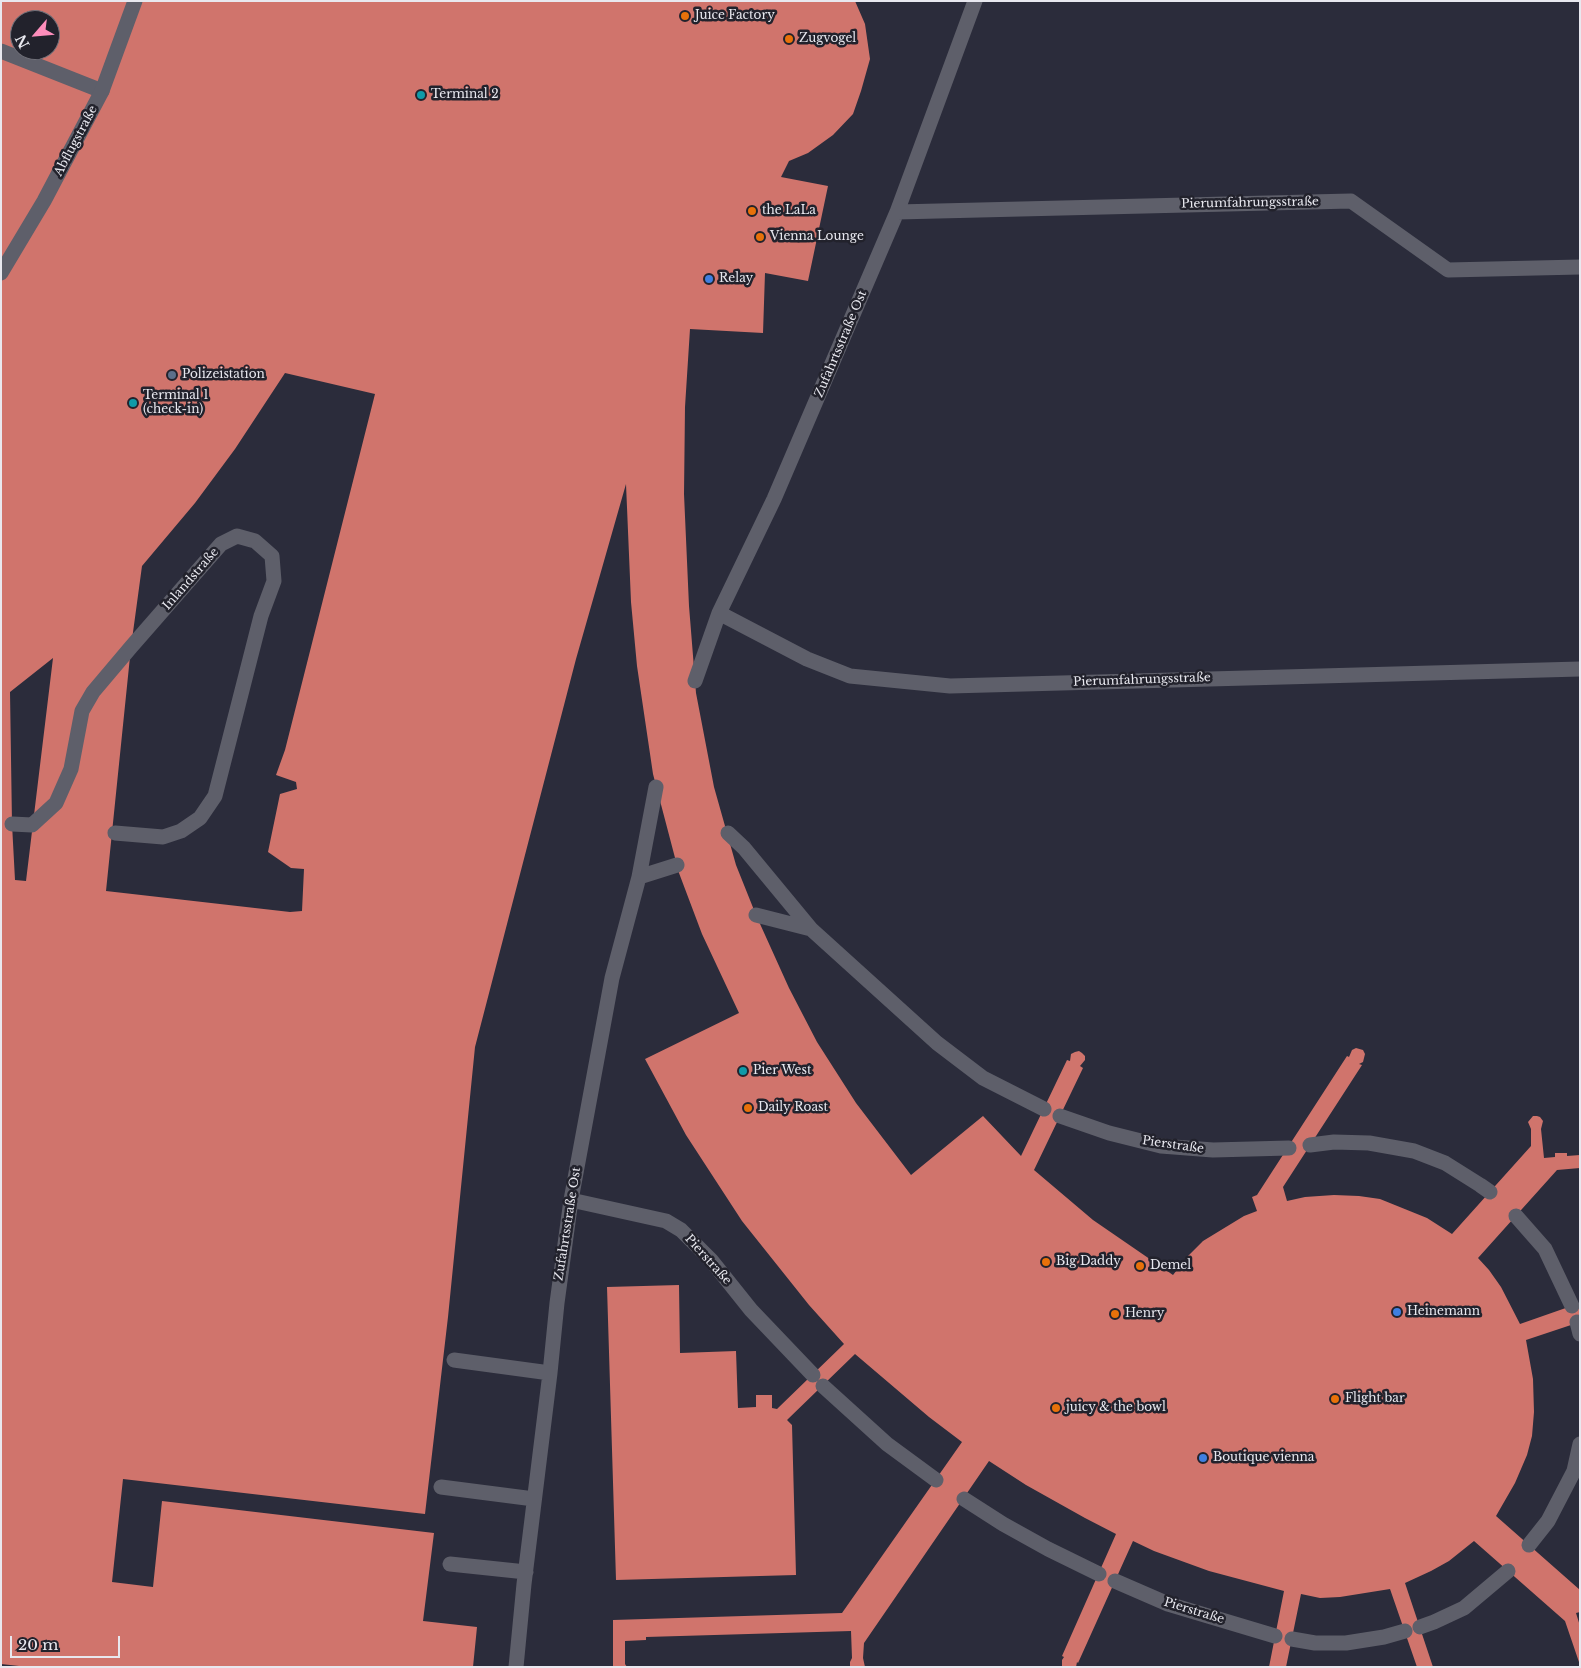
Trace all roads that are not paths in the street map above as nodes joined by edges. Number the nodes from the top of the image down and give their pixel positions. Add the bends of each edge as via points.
1 (135, 1) edge
2 (975, 1) edge
3 (1, 51) edge
4 (102, 91) junction
5 (897, 212) junction
6 (1580, 267) edge
7 (1, 273) edge
8 (719, 613) junction
9 (1580, 669) edge
10 (695, 682) dead end
11 (656, 787) dead end
12 (12, 824) dead end
13 (115, 833) dead end
14 (728, 833) dead end
15 (677, 865) dead end
16 (639, 877) junction
17 (756, 915) dead end
18 (811, 929) junction
19 (1044, 1109) dead end
20 (1060, 1116) dead end
21 (1310, 1145) dead end
22 (1289, 1148) dead end
23 (1490, 1192) dead end
24 (571, 1200) junction
25 (1516, 1216) dead end
26 (1572, 1306) dead end
27 (454, 1360) dead end
28 (550, 1373) junction
29 (1580, 1444) edge
30 (936, 1480) dead end
31 (441, 1487) dead end
32 (534, 1499) junction
33 (964, 1499) dead end
34 (1529, 1545) dead end
35 (450, 1564) dead end
36 (1508, 1571) dead end
37 (526, 1572) junction
38 (1099, 1574) dead end
39 (1115, 1581) dead end
40 (1420, 1627) dead end
41 (1404, 1631) dead end
42 (1275, 1636) dead end
43 (1292, 1639) dead end
44 (516, 1667) edge

1 - 4 street, Abflugstraße
2 - 5 street, Zufahrtsstraße Ost
3 - 4 street
4 - 7 street, Abflugstraße via 44,201
5 - 6 street, Pierumfahrungsstraße via 1351,201 1448,270
5 - 8 street, Zufahrtsstraße Ost via 774,498
8 - 9 street, Pierumfahrungsstraße via 807,659 850,676 950,686
8 - 10 street, Zufahrtsstraße Ost
11 - 16 street, Zufahrtsstraße Ost
12 - 13 street, Inlandstraße via 32,825 56,803 71,769 82,711 93,692 221,544 237,536 255,541 272,556 274,581 261,616 215,796 200,818 180,831 163,837
14 - 18 street
15 - 16 street
16 - 24 street, Zufahrtsstraße Ost via 612,978
17 - 18 street
18 - 19 street via 937,1043 983,1078
20 - 22 street, Pierstraße via 1161,1146 1213,1150
21 - 23 street via 1369,1143 1414,1151 1445,1163
24 - 28 street, Zufahrtsstraße Ost
24 - 30 street, Pierstraße via 666,1221 681,1230 818,1380 887,1444
25 - 26 street via 1546,1249
27 - 28 street
28 - 32 street, Zufahrtsstraße Ost
29 - 34 street via 1574,1471 1548,1521
31 - 32 street
32 - 37 street, Zufahrtsstraße Ost
33 - 38 street via 1033,1541
35 - 37 street
36 - 40 street via 1464,1608
37 - 44 street, Zufahrtsstraße Ost
39 - 42 street, Pierstraße via 1168,1604
41 - 43 street via 1346,1643

